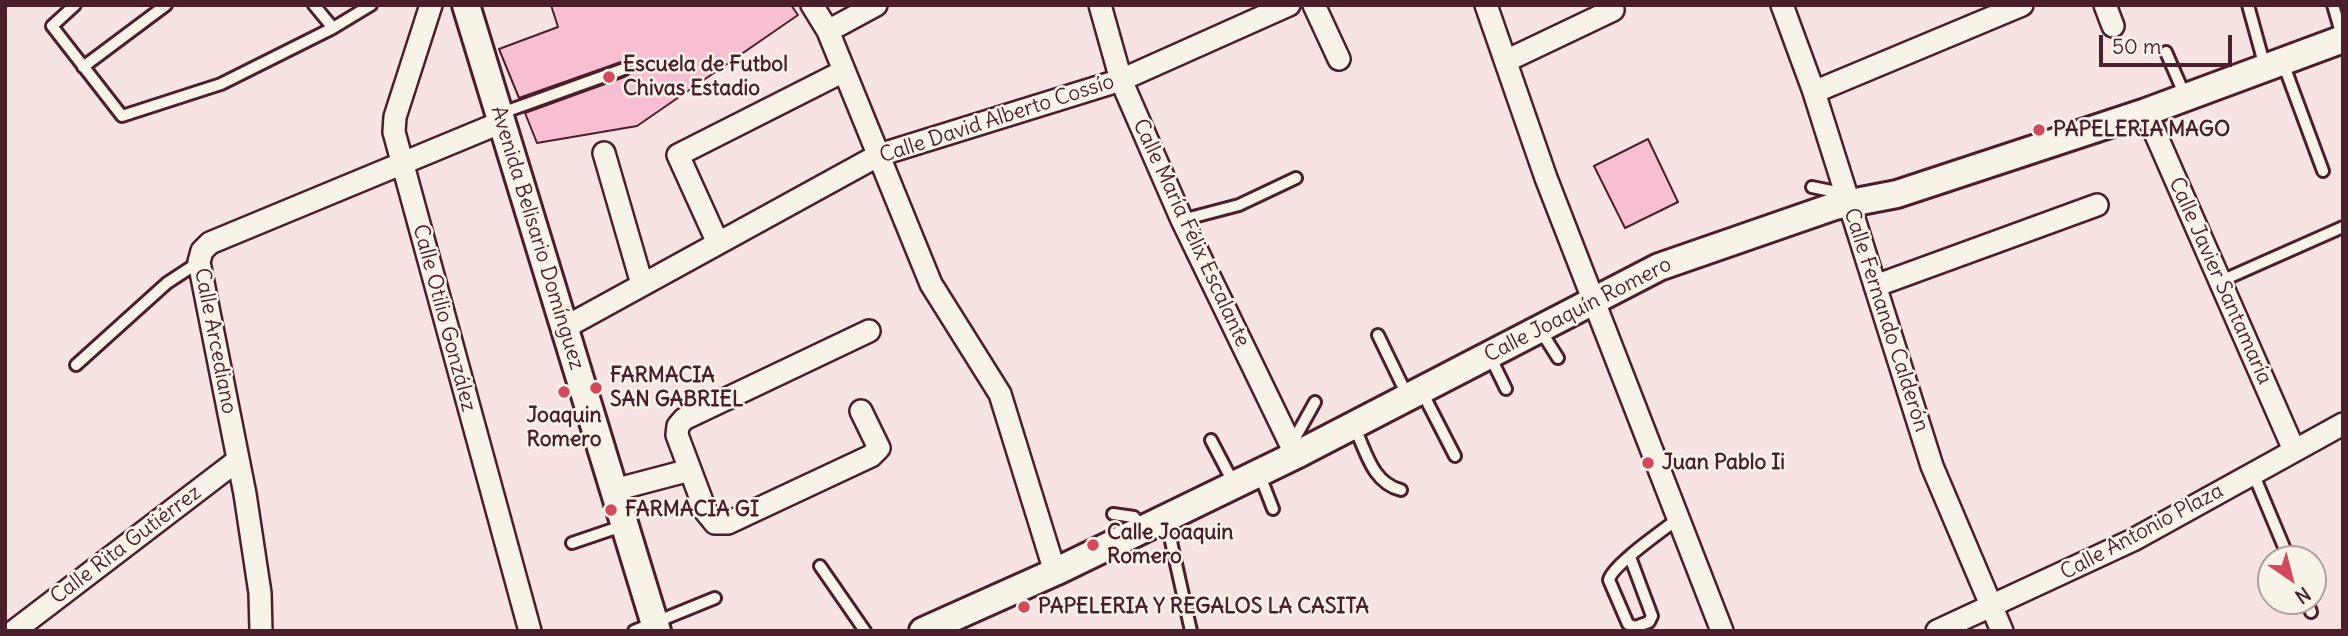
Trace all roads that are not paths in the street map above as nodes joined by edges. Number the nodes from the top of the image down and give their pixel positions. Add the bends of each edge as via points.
1 (75, 5) edge
2 (166, 5) edge
3 (314, 5) edge
4 (371, 5) edge
5 (431, 5) edge
6 (466, 5) edge
7 (812, 5) edge
8 (876, 5) edge
9 (1100, 5) edge
10 (1289, 5) edge
11 (1314, 5) edge
12 (1486, 5) edge
13 (1782, 5) edge
14 (2022, 5) edge
15 (2105, 5) edge
16 (2248, 5) edge
17 (2333, 5) edge
18 (1613, 10) dead end
19 (2113, 26) dead end
20 (333, 28) junction
21 (828, 31) junction
22 (2343, 39) edge
23 (2166, 52) dead end
24 (1339, 59) dead end
25 (1508, 60) junction
26 (2274, 66) junction
27 (83, 67) junction
28 (624, 69) dead end
29 (844, 71) junction
30 (1121, 80) junction
31 (1814, 92) junction
32 (2186, 98) junction
33 (2146, 112) junction
34 (501, 118) junction
35 (604, 153) dead end
36 (879, 155) junction
37 (401, 164) junction
38 (2323, 171) dead end
39 (1296, 178) dead end
40 (1812, 187) dead end
41 (1847, 198) junction
42 (2097, 205) dead end
43 (1182, 220) junction
44 (2343, 226) edge
45 (717, 242) junction
46 (199, 262) junction
47 (2221, 281) junction
48 (642, 285) junction
49 (1875, 286) junction
50 (1593, 299) junction
51 (564, 328) junction
52 (1539, 328) junction
53 (869, 331) dead end
54 (1378, 335) dead end
55 (1489, 355) junction
56 (1558, 358) dead end
57 (76, 365) dead end
58 (1506, 389) dead end
59 (1414, 393) junction
60 (1315, 402) dead end
61 (861, 411) dead end
62 (2343, 424) edge
63 (1354, 425) junction
64 (1210, 440) dead end
65 (1295, 449) junction
66 (2294, 450) junction
67 (1455, 456) dead end
68 (238, 460) junction
69 (690, 470) junction
70 (1259, 473) junction
71 (2253, 473) junction
72 (1235, 484) junction
73 (614, 490) junction
74 (1401, 490) dead end
75 (1273, 509) dead end
76 (1113, 514) dead end
77 (1679, 518) junction
78 (1155, 524) junction
79 (625, 525) junction
80 (572, 543) dead end
81 (2283, 545) edge
82 (1630, 557) junction
83 (820, 566) dead end
84 (1055, 572) junction
85 (715, 598) dead end
86 (1992, 608) junction
87 (649, 628) edge
88 (14, 631) edge
89 (261, 631) edge
90 (530, 631) edge
91 (865, 631) edge
92 (923, 631) edge
93 (1191, 631) edge
94 (1722, 631) edge
95 (1937, 631) edge
96 (2002, 631) edge

1 - 27 lane via 52,26
2 - 27 lane
3 - 20 lane
4 - 20 lane
5 - 37 street, Calle Otilio González via 395,117
6 - 34 street, Avenida Belisario Domínguez
7 - 21 street
8 - 21 street
9 - 30 street, Calle María Félix Escalante
10 - 30 street, Calle David Alberto Cossío
11 - 24 street
12 - 25 street
13 - 31 street, Calle Fernando Calderón
14 - 31 street
15 - 19 street
16 - 26 lane
17 - 22 lane
18 - 25 street
20 - 27 lane via 221,84 122,116
21 - 29 street
22 - 26 street, Calle Joaquín Romero
23 - 32 lane
25 - 50 street via 1546,178
26 - 32 street, Calle Joaquín Romero
26 - 38 lane
28 - 34 lane
29 - 36 street
29 - 45 street via 678,155
30 - 36 street, Calle David Alberto Cossío
30 - 43 street, Calle María Félix Escalante
31 - 41 street, Calle Fernando Calderón
32 - 33 street, Calle Joaquín Romero
33 - 41 street, Calle Joaquín Romero via 1896,194
33 - 47 street, Calle Javier Santamaría
34 - 37 street, Calle Arcediano
34 - 51 street, Avenida Belisario Domínguez
35 - 48 street
36 - 45 street, Calle David Alberto Cossío
36 - 84 street via 931,284 1000,394
37 - 46 street, Calle Arcediano via 210,243
37 - 90 street, Calle Otilio González
39 - 43 lane via 1238,205
40 - 41 lane
41 - 49 street, Calle Fernando Calderón
41 - 50 street, Calle Joaquín Romero via 1659,267
42 - 49 street
43 - 65 street, Calle María Félix Escalante
44 - 47 lane
45 - 48 street, Calle David Alberto Cossío
46 - 57 lane via 167,283
46 - 68 street, Calle Arcediano
47 - 66 street, Calle Javier Santamaría
48 - 51 street, Calle David Alberto Cossío
49 - 86 street, Calle Fernando Calderón via 1932,466
50 - 52 street, Calle Joaquín Romero
50 - 77 street
51 - 73 street, Avenida Belisario Domínguez
52 - 55 street, Calle Joaquín Romero
52 - 56 lane
53 - 69 street via 684,419 677,435
54 - 59 lane
55 - 58 lane
55 - 59 street, Calle Joaquín Romero
59 - 63 street, Calle Joaquín Romero
59 - 67 lane
60 - 65 lane
61 - 69 street via 879,447 871,456 728,523 715,523 706,512
62 - 66 street, Calle Antonio Plaza
63 - 65 street, Calle Joaquín Romero
63 - 74 lane via 1383,484
64 - 72 lane
65 - 70 street, Calle Joaquín Romero
66 - 71 street, Calle Antonio Plaza
68 - 88 street, Calle Rita Gutiérrez
68 - 89 street, Calle Arcediano via 260,593
69 - 73 street
70 - 72 street, Calle Joaquín Romero
70 - 75 lane
71 - 81 lane
71 - 86 street, Calle Antonio Plaza via 2133,540
72 - 78 street, Calle Joaquín Romero
73 - 79 street, Avenida Belisario Domínguez
76 - 78 lane
77 - 82 lane
77 - 94 street
78 - 84 street, Calle Joaquín Romero
78 - 93 lane
79 - 80 lane
79 - 87 street, Avenida Belisario Domínguez
82 - 82 lane via 1652,616 1635,627 1628,624 1609,580
83 - 91 lane
84 - 92 street, Calle Joaquín Romero
85 - 87 lane
86 - 95 street, Calle Antonio Plaza
86 - 96 street, Calle Fernando Calderón

